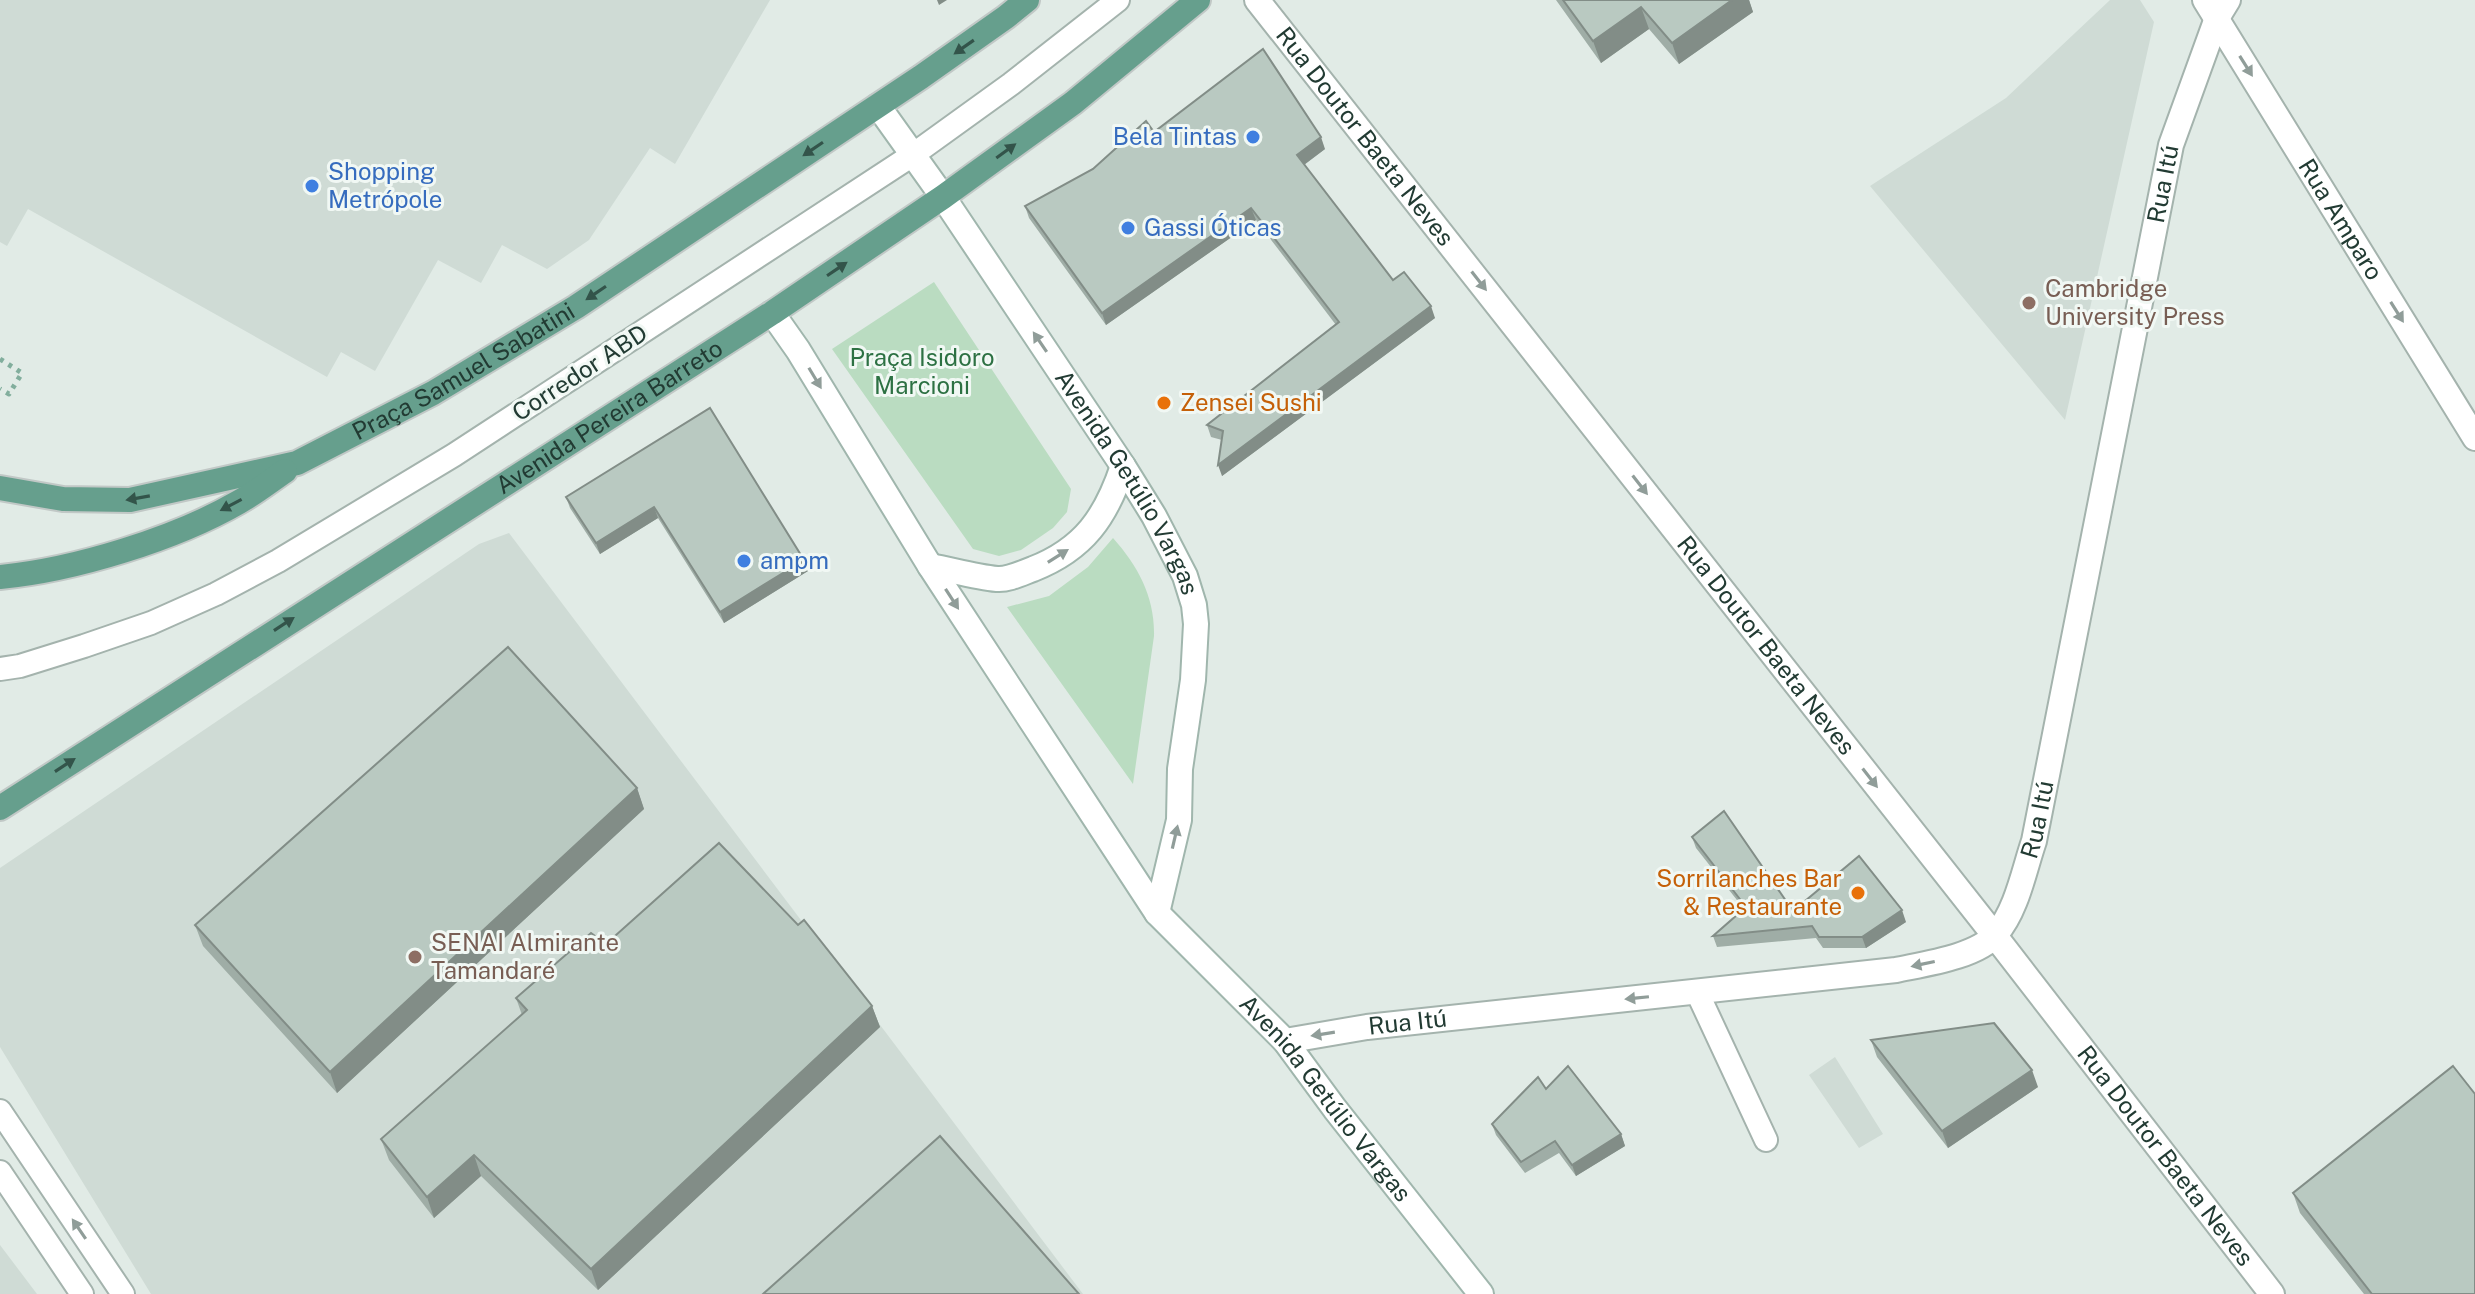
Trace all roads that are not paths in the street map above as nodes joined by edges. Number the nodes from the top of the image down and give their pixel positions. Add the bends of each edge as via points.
1 (1027, 0) edge
2 (1118, 0) edge
3 (1198, 0) edge
4 (1257, 0) edge
5 (2217, 6) edge
6 (878, 106) junction
7 (914, 154) junction
8 (943, 197) junction
9 (772, 313) junction
10 (2475, 438) edge
11 (297, 463) junction
12 (1123, 466) junction
13 (0, 488) edge
14 (930, 566) junction
15 (0, 577) edge
16 (0, 669) edge
17 (0, 808) edge
18 (1157, 913) junction
19 (1995, 936) junction
20 (1697, 992) junction
21 (1285, 1041) junction
22 (0, 1111) edge
23 (1766, 1140) dead end
24 (0, 1172) edge
25 (82, 1294) edge
26 (123, 1294) edge
27 (1481, 1294) edge
28 (2272, 1294) edge

1 -> 6 main road
2 - 7 lane, Corredor ABD
8 -> 3 main road, Avenida Pereira Barreto via 1073,103
4 -> 19 street, Rua Doutor Baeta Neves
5 -> 10 street, Rua Amparo
5 - 19 street, Rua Itú via 2171,145 2034,841 2006,920
6 - 7 street, Avenida Getúlio Vargas
6 -> 11 main road, Praça Samuel Sabatini via 576,307 433,393
7 - 8 street, Avenida Getúlio Vargas
7 - 16 lane, Corredor ABD via 454,455 278,561 151,623
9 -> 8 main road, Avenida Pereira Barreto
12 -> 8 street, Avenida Getúlio Vargas
9 -> 14 street, Avenida Getúlio Vargas
17 -> 9 main road, Avenida Pereira Barreto
11 -> 13 main road, Praça Samuel Sabatini via 130,500 63,499
11 -> 15 main road via 238,502 169,536
14 -> 12 street via 1000,579 1048,563 1090,532 1113,497
18 -> 12 street, Avenida Getúlio Vargas via 1179,820 1195,615 1174,553
14 -> 18 street, Avenida Getúlio Vargas
18 - 21 street, Avenida Getúlio Vargas
19 -> 20 street, Rua Itú via 1977,948 1896,970
19 - 28 street, Rua Doutor Baeta Neves
20 -> 21 street, Rua Itú via 1367,1027
20 - 23 lane
21 - 27 street, Avenida Getúlio Vargas
26 -> 22 lane
24 - 25 lane

